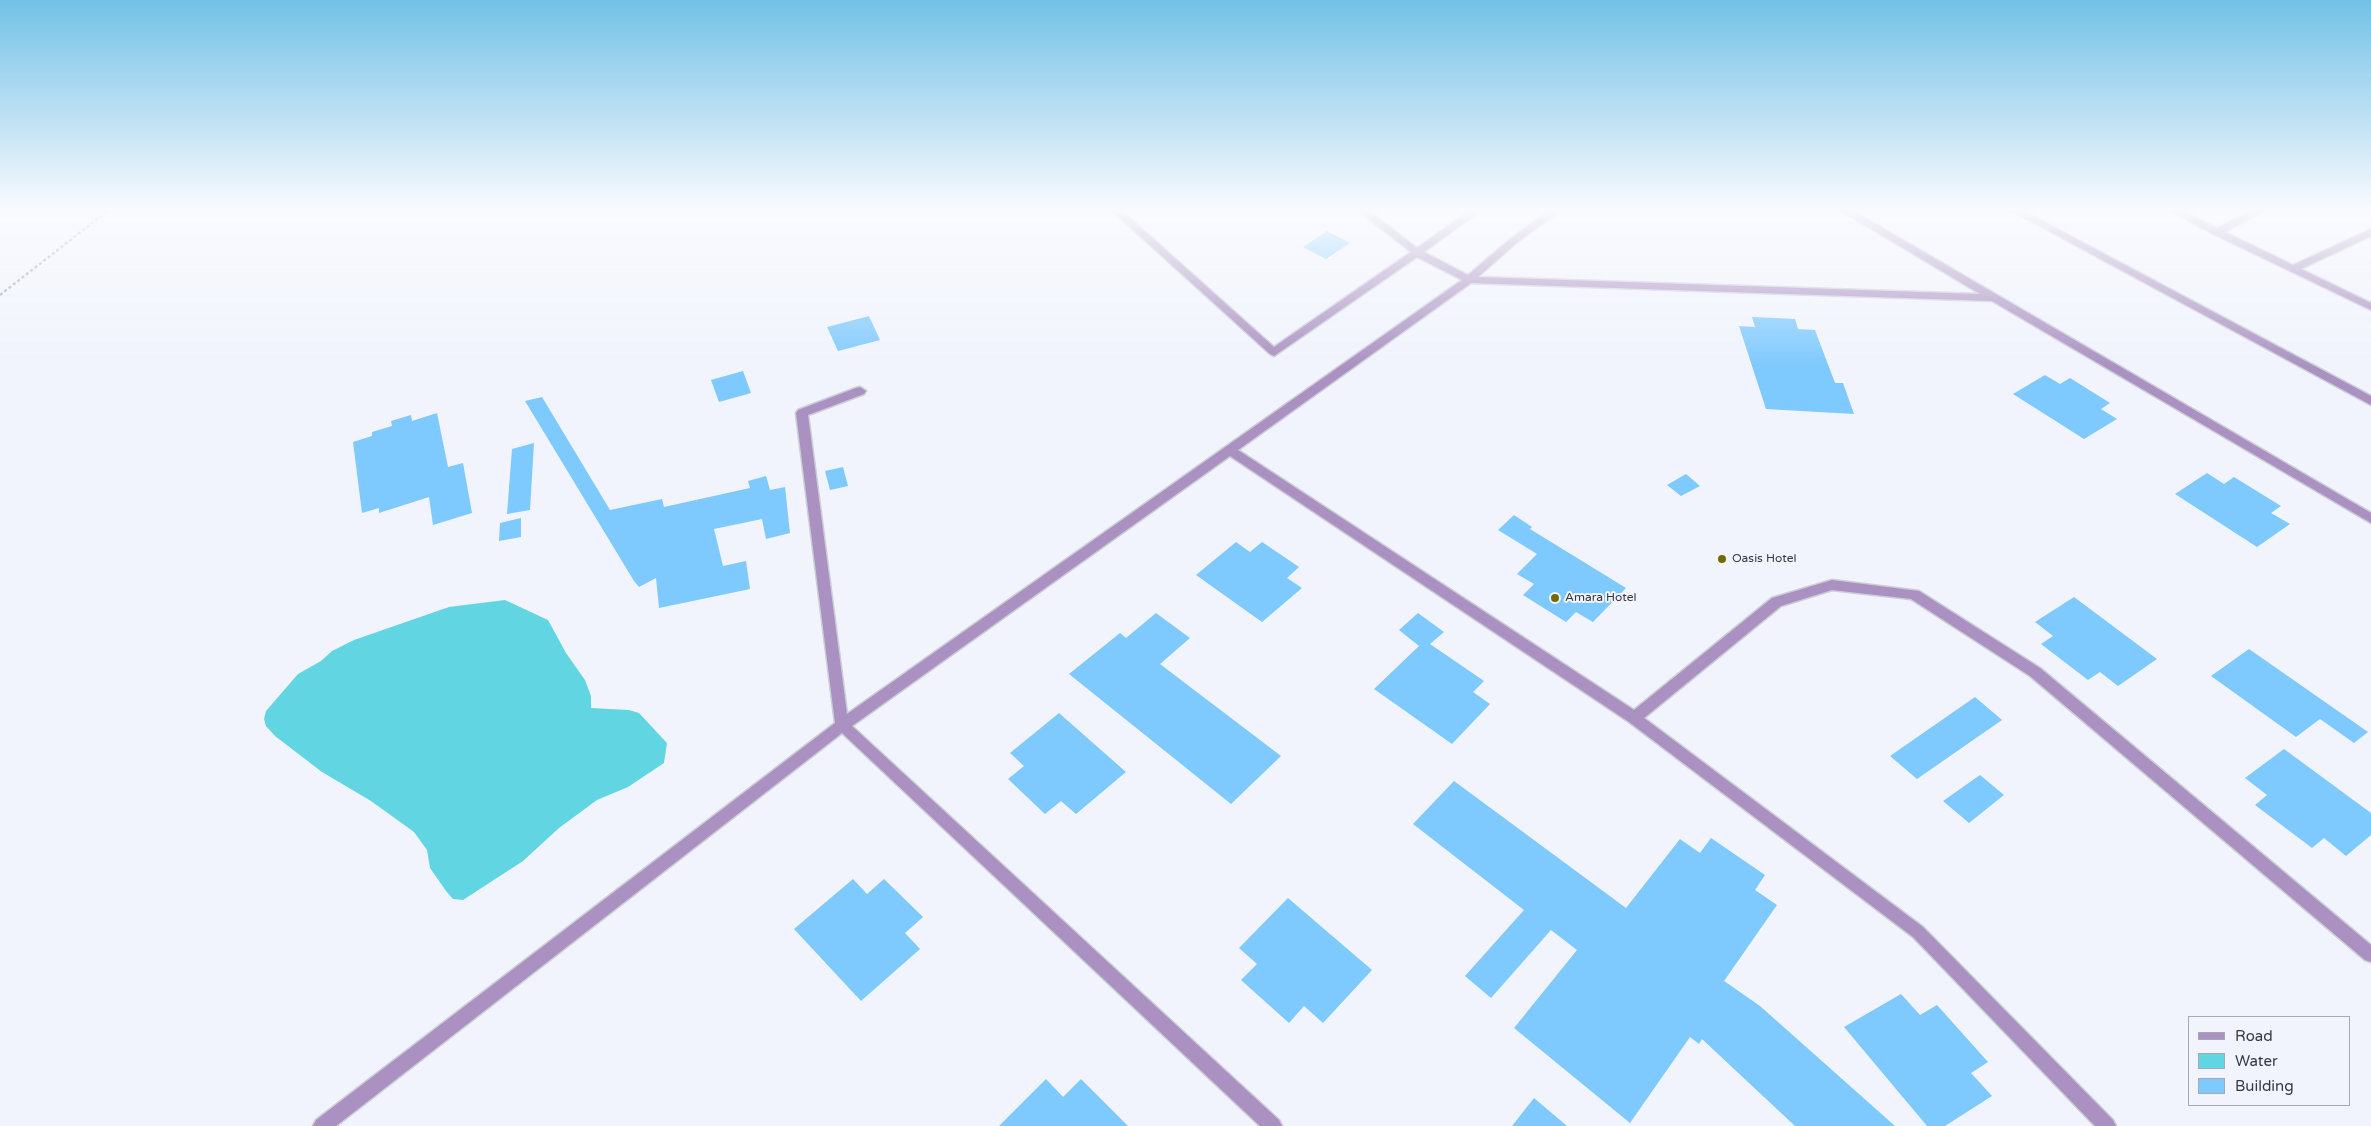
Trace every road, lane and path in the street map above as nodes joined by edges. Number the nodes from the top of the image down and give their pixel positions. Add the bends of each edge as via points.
1 (43, 262) edge
2 (1173, 262) edge
3 (1406, 262) edge
4 (1434, 262) edge
5 (1490, 262) edge
6 (1932, 262) edge
7 (2110, 262) edge
8 (2277, 262) edge
9 (2309, 262) edge
10 (2293, 269) junction
11 (1469, 280) junction
12 (0, 295) edge
13 (1994, 298) junction
14 (2371, 307) edge
15 (860, 391) dead end
16 (2371, 401) edge
17 (1231, 451) junction
18 (2371, 519) edge
19 (1634, 718) junction
20 (842, 725) junction
21 (2371, 955) edge
22 (322, 1126) edge
23 (1273, 1126) edge
24 (2107, 1126) edge

1 - 12 path
2 - 3 street via 1274,352
4 - 11 street
5 - 11 street
6 - 13 street
7 - 16 street
8 - 10 street
9 - 10 street
10 - 14 street
11 - 13 street
11 - 17 street
13 - 18 street
15 - 20 street via 802,413
17 - 19 street
17 - 20 street
19 - 21 street via 1777,602 1832,584 1914,594 2035,672
19 - 24 street via 1918,932
20 - 22 street
20 - 23 street

